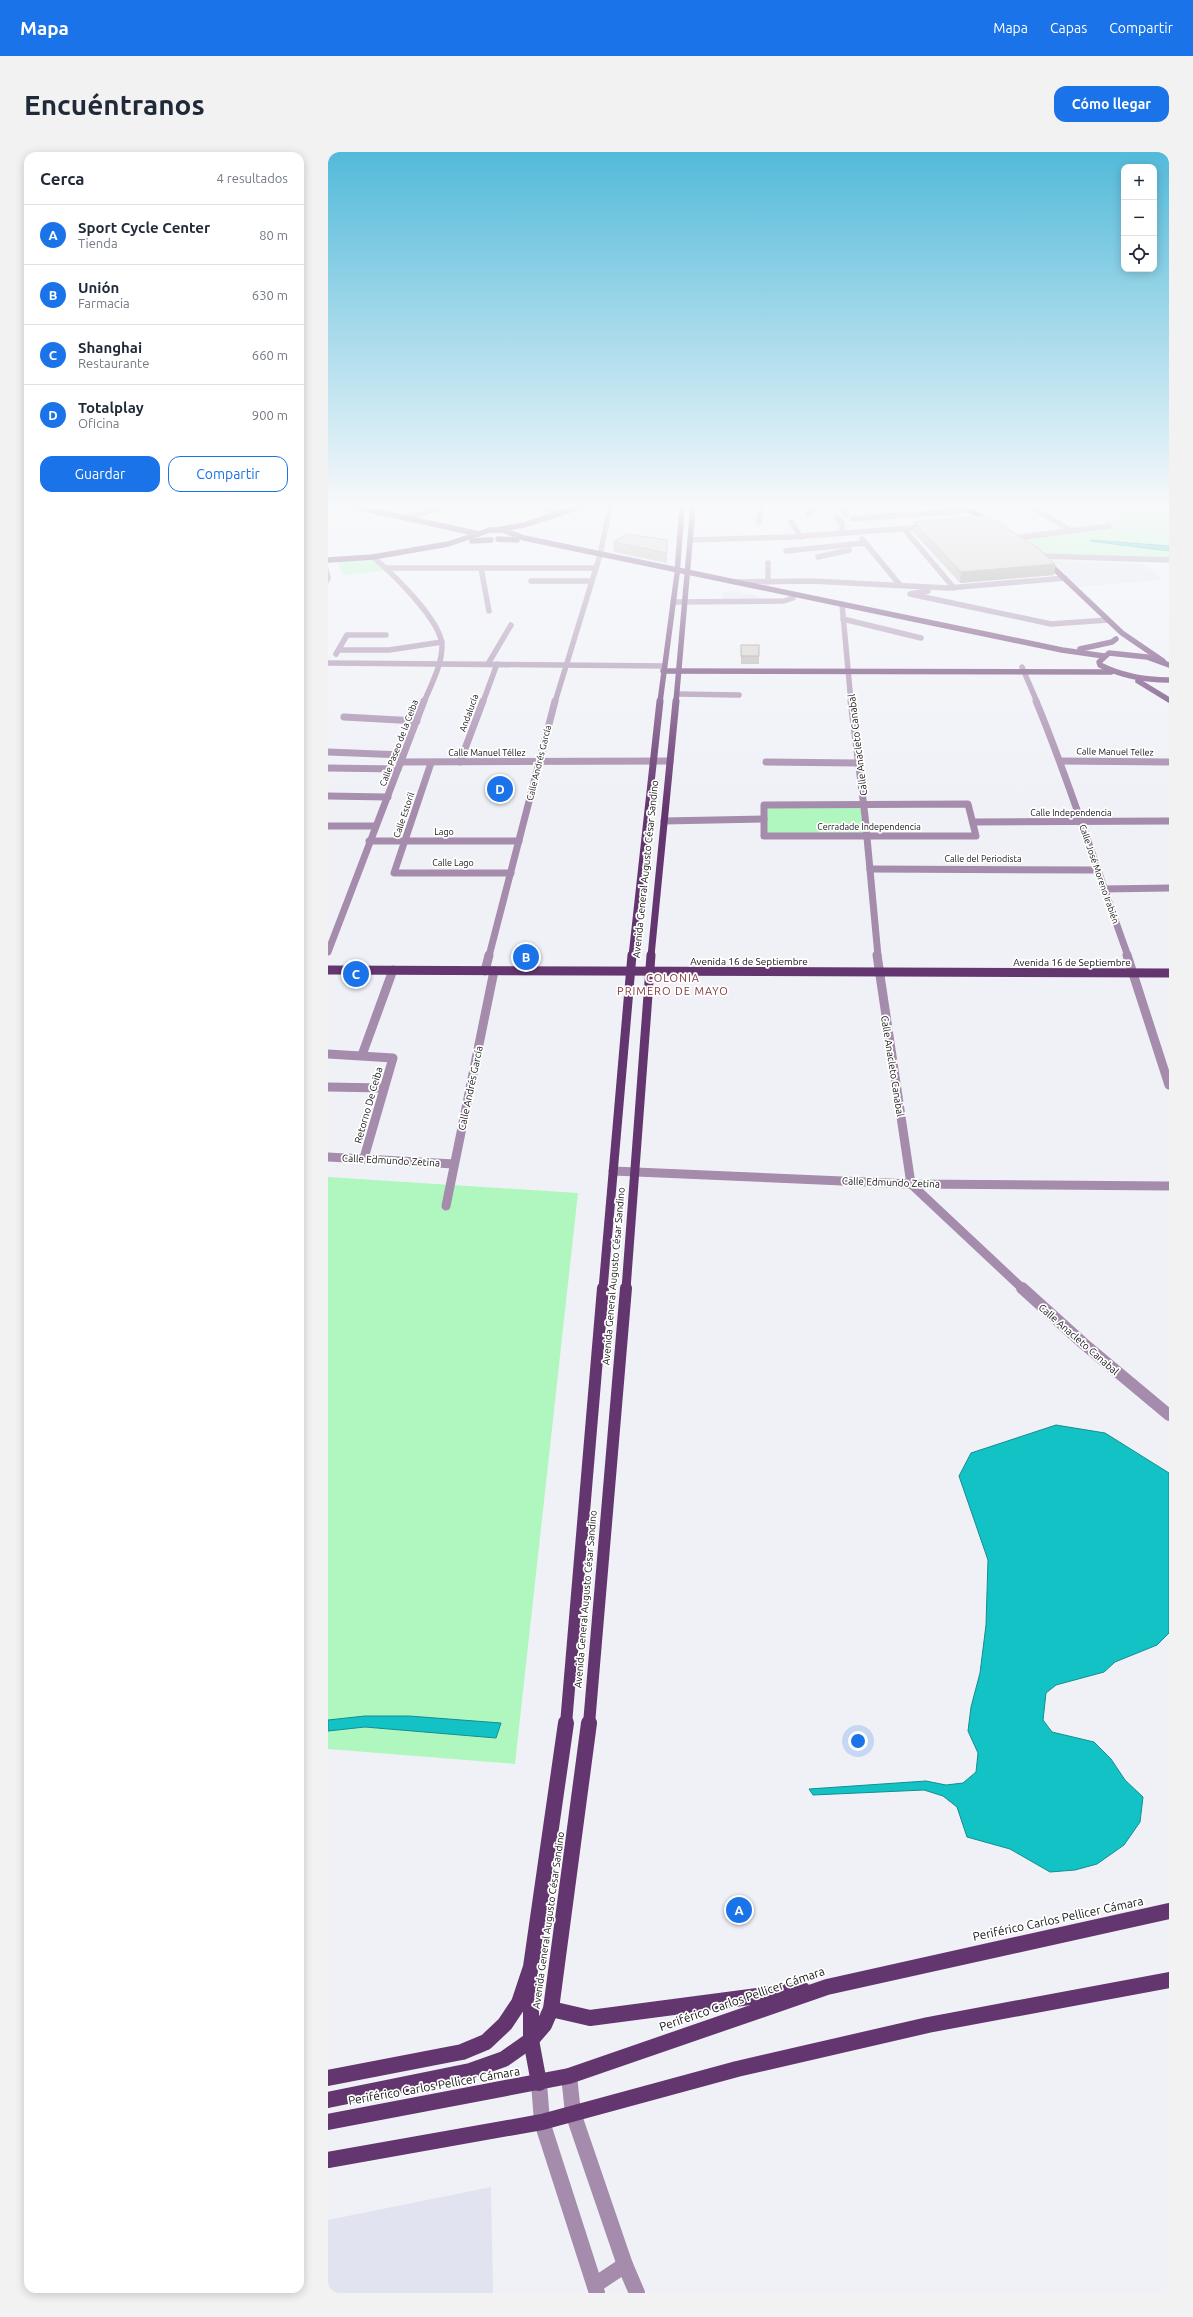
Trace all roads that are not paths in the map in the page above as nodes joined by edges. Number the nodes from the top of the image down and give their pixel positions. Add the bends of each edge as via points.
1 (842, 606) edge
2 (418, 607) edge
3 (488, 607) edge
4 (584, 607) edge
5 (672, 607) edge
6 (685, 607) edge
7 (846, 607) edge
8 (847, 607) edge
9 (971, 607) edge
10 (1095, 607) edge
11 (489, 611) dead end
12 (843, 619) junction
13 (1110, 622) junction
14 (511, 626) dead end
15 (386, 635) dead end
16 (921, 638) dead end
17 (1116, 639) junction
18 (442, 642) junction
19 (1059, 649) junction
20 (339, 650) junction
21 (1107, 654) junction
22 (1163, 661) junction
23 (488, 664) junction
24 (1099, 664) junction
25 (1169, 665) edge
26 (329, 666) edge
27 (438, 666) junction
28 (496, 667) junction
29 (564, 668) junction
30 (664, 668) junction
31 (679, 669) junction
32 (1023, 669) junction
33 (848, 670) junction
34 (1112, 672) junction
35 (1129, 677) junction
36 (1169, 680) edge
37 (677, 694) junction
38 (739, 695) dead end
39 (1169, 700) edge
40 (344, 717) dead end
41 (417, 721) junction
42 (328, 752) edge
43 (403, 755) junction
44 (1061, 760) junction
45 (654, 761) junction
46 (670, 761) junction
47 (460, 762) junction
48 (539, 762) junction
49 (766, 762) dead end
50 (857, 762) junction
51 (1169, 762) edge
52 (430, 763) junction
53 (399, 766) junction
54 (328, 768) edge
55 (328, 796) edge
56 (388, 797) junction
57 (864, 805) junction
58 (764, 819) junction
59 (664, 821) junction
60 (1169, 821) edge
61 (973, 822) junction
62 (1081, 822) junction
63 (328, 826) edge
64 (375, 826) junction
65 (866, 835) junction
66 (369, 841) junction
67 (404, 841) junction
68 (519, 841) junction
69 (870, 869) junction
70 (1096, 870) junction
71 (394, 873) joint
72 (511, 873) junction
73 (1169, 888) edge
74 (1103, 889) junction
75 (328, 952) edge
76 (328, 970) edge
77 (393, 970) junction
78 (490, 971) junction
79 (630, 972) junction
80 (649, 972) junction
81 (879, 973) junction
82 (1134, 973) junction
83 (1169, 973) edge
84 (328, 1054) edge
85 (362, 1055) junction
86 (1169, 1085) edge
87 (328, 1087) edge
88 (384, 1088) junction
89 (328, 1157) edge
90 (364, 1158) junction
91 (454, 1164) junction
92 (613, 1171) junction
93 (636, 1171) junction
94 (911, 1184) junction
95 (1169, 1186) edge
96 (446, 1206) dead end
97 (1169, 1415) edge
98 (1169, 1911) edge
99 (531, 1967) junction
100 (1169, 1980) edge
101 (827, 1987) junction
102 (551, 2009) junction
103 (531, 2040) junction
104 (569, 2076) junction
105 (328, 2078) edge
106 (540, 2083) junction
107 (328, 2100) edge
108 (573, 2112) junction
109 (328, 2122) edge
110 (542, 2122) junction
111 (328, 2160) edge
112 (625, 2265) junction
113 (596, 2289) edge
114 (637, 2293) edge

1 - 12 street, Calle Anacleto Canabal
2 - 18 street via 435,627
3 - 11 street
4 - 29 street, Calle Andrés García
5 - 30 main road, Avenida General Augusto César Sandino
6 - 31 main road, Avenida General Augusto César Sandino
7 - 24 main road
8 - 19 main road
9 - 13 street via 1051,624
10 - 13 main road
12 - 16 street
12 - 33 street, Calle Anacleto Canabal
13 - 17 main road
13 - 22 main road
14 - 23 street
15 - 20 street via 347,635
17 - 19 main road via 1088,648
17 - 21 main road
18 - 20 street via 389,650
18 - 27 street, Calle Paseo de la Ceiba
19 - 21 main road
20 - 26 street
21 - 22 main road via 1132,655
21 - 24 main road
22 - 25 main road
23 - 27 street
23 - 28 street
24 - 32 main road
24 - 34 main road
26 - 27 street
27 - 28 street
27 - 41 street, Calle Paseo de la Ceiba
28 - 29 street
28 - 47 street, Andalucía
29 - 30 street
29 - 48 street, Calle Andrés García
30 - 31 main road
30 - 45 main road, Avenida General Augusto César Sandino
31 - 33 main road
31 - 37 main road, Avenida General Augusto César Sandino
32 - 33 main road
32 - 34 main road
32 - 44 street, Calle José Moreno Irabién
33 - 50 street, Calle Anacleto Canabal
34 - 35 main road
35 - 36 main road
35 - 39 main road
37 - 38 street
37 - 46 main road, Avenida General Augusto César Sandino
40 - 41 street
41 - 43 street, Calle Paseo de la Ceiba
42 - 43 street
43 - 53 street, Calle Paseo de la Ceiba
44 - 51 street, Calle Manuel Tellez
44 - 62 street, Calle José Moreno Irabién
45 - 46 street, Calle Manuel Téllez
45 - 48 street, Calle Manuel Téllez
45 - 79 main road, Avenida General Augusto César Sandino
46 - 59 main road, Avenida General Augusto César Sandino
47 - 48 street, Calle Manuel Téllez
47 - 52 street, Calle Manuel Téllez
48 - 68 street, Calle Andrés García
49 - 50 street
50 - 57 street, Calle Anacleto Canabal
52 - 53 street, Calle Manuel Téllez
52 - 67 street, Calle Estoril
53 - 54 street, Calle Manuel Téllez
53 - 56 street, Calle Paseo de la Ceiba
55 - 56 street
56 - 64 street, Calle Paseo de la Ceiba
57 - 58 street via 764,805
57 - 61 street via 968,804
57 - 65 street, Calle Anacleto Canabal
58 - 59 street
58 - 65 street, Cerradade Independencia via 764,836
59 - 80 main road, Avenida General Augusto César Sandino
60 - 62 street, Calle Independencia
61 - 62 street, Calle Independencia
61 - 65 street, Cerradade Independencia via 976,836
62 - 70 street, Calle José Moreno Irabién
63 - 64 street
64 - 66 street, Calle Paseo de la Ceiba
65 - 69 street, Calle Anacleto Canabal
66 - 67 street, Lago
66 - 75 street, Calle Paseo de la Ceiba
67 - 68 street, Lago
67 - 71 street, Calle Estoril
68 - 72 street, Calle Andrés García
69 - 70 street, Calle del Periodista
69 - 81 street, Calle Anacleto Canabal
70 - 74 street, Calle José Moreno Irabién
71 - 72 street, Calle Lago
72 - 78 street, Calle Andrés García
73 - 74 street
74 - 82 street, Calle José Moreno Irabién
76 - 77 main road, Avenida 16 de Septiembre
77 - 78 main road, Avenida 16 de Septiembre
77 - 85 street
78 - 79 main road, Avenida 16 de Septiembre
78 - 91 street, Calle Andrés García
79 - 80 main road, Avenida 16 de Septiembre
79 - 92 main road, Avenida General Augusto César Sandino
80 - 81 main road, Avenida 16 de Septiembre
80 - 93 main road, Avenida General Augusto César Sandino
81 - 82 main road, Avenida 16 de Septiembre
81 - 94 street, Calle Anacleto Canabal
82 - 83 main road, Avenida 16 de Septiembre
82 - 86 street, Calle José Moreno Irabién
84 - 85 street
85 - 88 street, Retorno De Ceiba via 393,1058
87 - 88 street
88 - 90 street, Retorno De Ceiba
89 - 90 street, Calle Edmundo Zetina
90 - 91 street, Calle Edmundo Zetina
91 - 96 street, Calle Andrés García
92 - 93 street, Calle Edmundo Zetina
92 - 99 main road, Avenida General Augusto César Sandino via 564,1743
93 - 94 street, Calle Edmundo Zetina
93 - 102 main road, Avenida General Augusto César Sandino via 586,1747
94 - 95 street, Calle Edmundo Zetina
94 - 97 street, Calle Anacleto Canabal via 1084,1344
98 - 101 main road, Periférico Carlos Pellicer Cámara
99 - 103 main road
99 - 105 main road, Avenida General Augusto César Sandino via 519,2003 505,2024 486,2042 462,2052
100 - 108 main road via 928,2025 737,2069
101 - 102 main road via 590,2018
101 - 104 main road, Periférico Carlos Pellicer Cámara
102 - 103 main road, Avenida General Augusto César Sandino via 544,2025
103 - 106 main road
103 - 107 main road, Periférico Carlos Pellicer Cámara via 504,2059 470,2071
104 - 106 main road, Periférico Carlos Pellicer Cámara
104 - 108 street
106 - 109 main road, Periférico Carlos Pellicer Cámara
106 - 110 street
108 - 110 main road
108 - 112 street
110 - 111 main road
110 - 113 street
112 - 113 street
112 - 114 street

